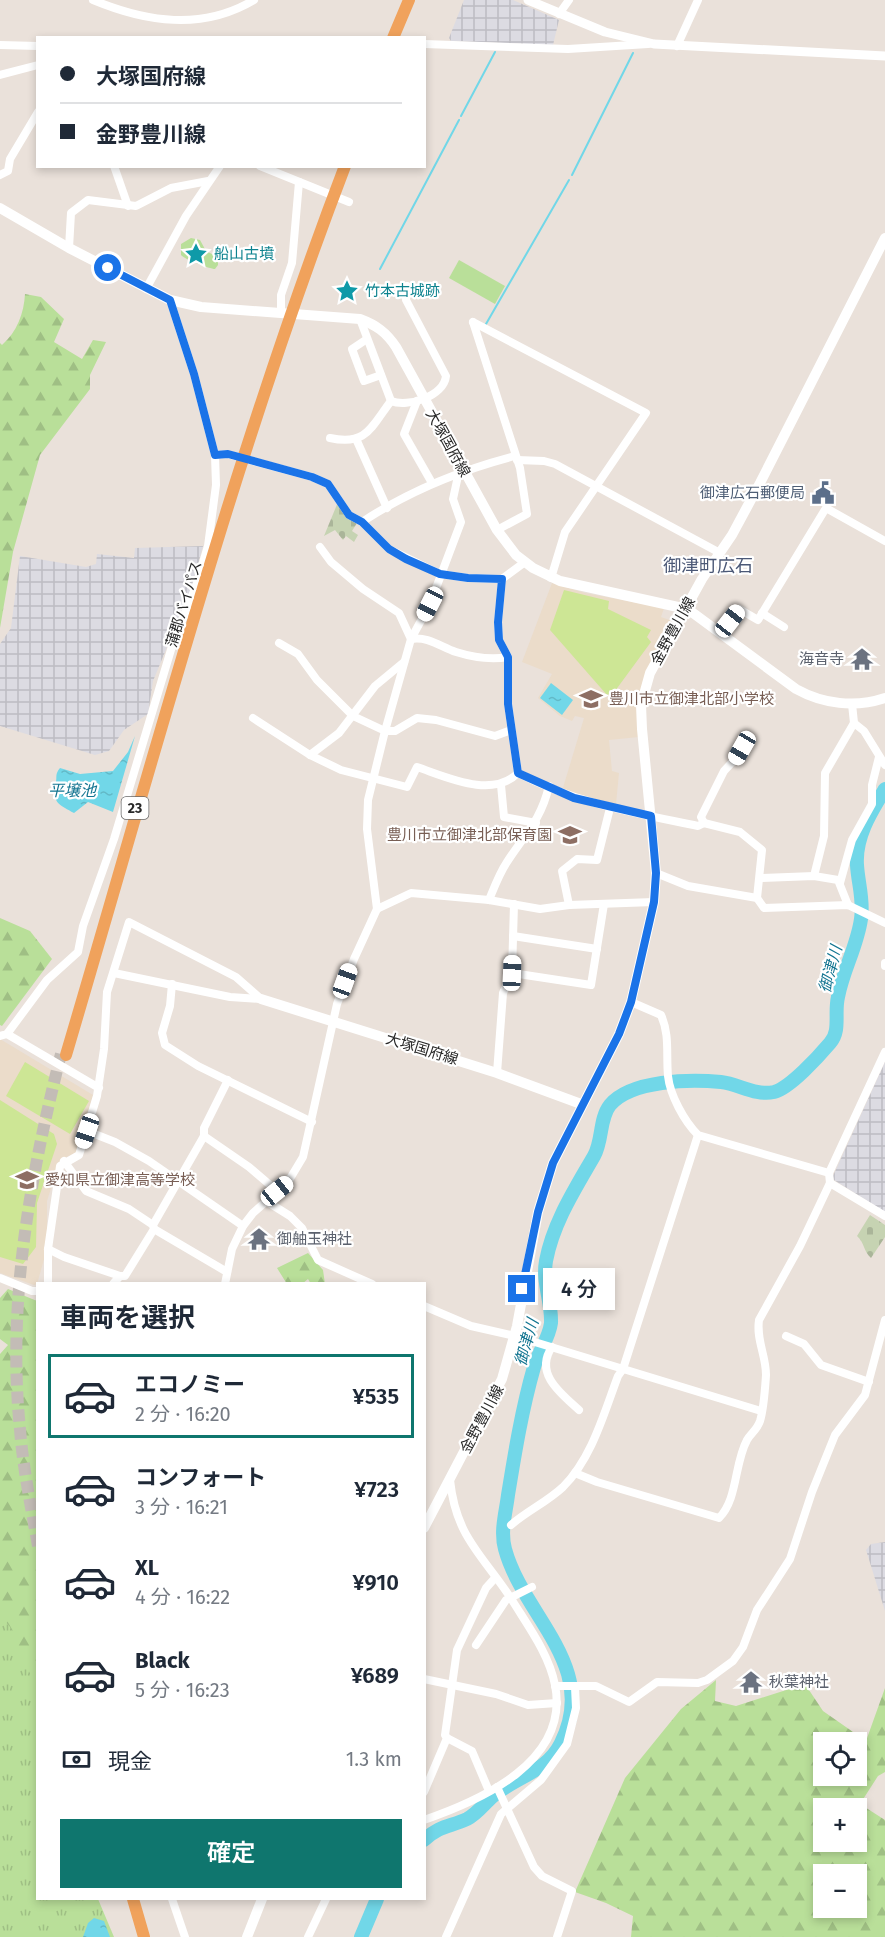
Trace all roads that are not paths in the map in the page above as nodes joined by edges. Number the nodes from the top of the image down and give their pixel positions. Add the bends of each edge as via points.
1 (93, 0) edge
2 (254, 0) edge
3 (411, 0) edge
4 (528, 0) edge
5 (568, 0) edge
6 (698, 0) edge
7 (559, 14) junction
8 (605, 32) junction
9 (396, 36) edge
10 (426, 44) edge
11 (654, 44) junction
12 (0, 45) edge
13 (36, 46) edge
14 (677, 46) junction
15 (595, 47) junction
16 (885, 56) edge
17 (36, 66) edge
18 (0, 75) edge
19 (36, 115) edge
20 (115, 168) edge
21 (218, 168) edge
22 (265, 168) edge
23 (341, 168) edge
24 (0, 175) edge
25 (208, 181) junction
26 (299, 182) junction
27 (349, 202) dead end
28 (128, 206) junction
29 (0, 208) edge
30 (885, 238) edge
31 (69, 248) junction
32 (407, 286) dead end
33 (146, 289) junction
34 (170, 300) junction
35 (281, 313) junction
36 (360, 319) junction
37 (367, 339) junction
38 (381, 375) junction
39 (420, 400) junction
40 (391, 401) junction
41 (330, 438) dead end
42 (357, 441) junction
43 (215, 455) junction
44 (516, 458) junction
45 (461, 474) junction
46 (432, 483) junction
47 (596, 487) junction
48 (387, 508) junction
49 (362, 522) junction
50 (497, 530) junction
51 (885, 542) edge
52 (320, 547) dead end
53 (720, 553) junction
54 (525, 562) junction
55 (440, 574) junction
56 (551, 578) junction
57 (502, 579) junction
58 (686, 610) junction
59 (762, 613) junction
60 (784, 627) dead end
61 (720, 633) junction
62 (411, 639) junction
63 (279, 643) dead end
64 (508, 657) junction
65 (404, 662) junction
66 (885, 698) edge
67 (852, 704) junction
68 (353, 716) junction
69 (253, 718) dead end
70 (854, 723) junction
71 (511, 730) junction
72 (384, 731) junction
73 (749, 737) dead end
74 (310, 755) junction
75 (879, 757) junction
76 (885, 765) edge
77 (518, 773) junction
78 (374, 778) junction
79 (501, 785) junction
80 (549, 786) junction
81 (610, 808) junction
82 (651, 816) junction
83 (536, 823) junction
84 (704, 823) junction
85 (656, 873) junction
86 (814, 876) junction
87 (761, 878) junction
88 (840, 883) junction
89 (757, 898) junction
90 (489, 900) junction
91 (654, 902) junction
92 (514, 904) junction
93 (604, 904) junction
94 (569, 905) junction
95 (848, 905) junction
96 (377, 909) junction
97 (885, 923) edge
98 (513, 936) junction
99 (597, 949) junction
100 (114, 973) junction
101 (512, 973) junction
102 (172, 984) junction
103 (261, 999) junction
104 (631, 1002) junction
105 (332, 1021) junction
106 (4, 1035) edge
107 (885, 1052) edge
108 (64, 1055) tunnel mouth
109 (497, 1073) junction
110 (228, 1080) junction
111 (99, 1088) junction
112 (581, 1104) junction
113 (312, 1122) junction
114 (87, 1131) junction
115 (698, 1135) junction
116 (204, 1136) junction
117 (64, 1161) junction
118 (829, 1173) junction
119 (177, 1182) junction
120 (830, 1183) junction
121 (277, 1191) junction
122 (266, 1201) junction
123 (885, 1216) edge
124 (243, 1226) junction
125 (153, 1227) junction
126 (48, 1249) junction
127 (227, 1272) junction
128 (120, 1276) junction
129 (0, 1278) edge
130 (48, 1282) edge
131 (115, 1282) edge
132 (225, 1282) edge
133 (368, 1282) edge
134 (36, 1291) edge
135 (426, 1307) edge
136 (885, 1320) edge
137 (786, 1336) dead end
138 (520, 1338) junction
139 (549, 1347) junction
140 (624, 1369) junction
141 (869, 1382) junction
142 (579, 1410) dead end
143 (761, 1410) junction
144 (575, 1473) junction
145 (450, 1480) junction
146 (426, 1524) edge
147 (511, 1525) dead end
148 (495, 1578) junction
149 (532, 1587) dead end
150 (510, 1598) junction
151 (476, 1645) dead end
152 (426, 1679) edge
153 (452, 1684) junction
154 (557, 1686) junction
155 (575, 1687) junction
156 (557, 1703) junction
157 (447, 1738) junction
158 (426, 1787) edge
159 (495, 1790) junction
160 (507, 1805) junction
161 (426, 1819) edge
162 (128, 1900) edge
163 (133, 1900) edge
164 (172, 1900) edge
165 (262, 1900) edge
166 (326, 1900) edge
167 (139, 1937) edge
168 (144, 1937) edge
169 (185, 1937) edge
170 (246, 1937) edge
171 (308, 1937) edge
172 (446, 1937) edge
173 (557, 1937) edge

1 - 2 street via 121,11 172,21 214,17
3 - 9 highway
4 - 7 street
5 - 7 street
6 - 14 street
7 - 8 street
8 - 11 street
8 - 15 street
10 - 15 street
11 - 14 street
11 - 15 street
12 - 13 street
14 - 16 street
17 - 18 street
19 - 24 street via 10,159 8,171
20 - 28 street
21 - 25 street
22 - 26 street
23 - 108 highway, 蒲郡バイパス / 23 via 281,338 210,562
25 - 28 street via 171,188 136,206
25 - 33 street
26 - 27 street
26 - 35 street via 292,263 281,295
28 - 31 street via 88,200 75,207 71,213
29 - 31 main road, 大塚国府線
30 - 53 main road, 金野豊川線
31 - 33 main road, 大塚国府線
32 - 39 street via 406,300 446,376 444,384
33 - 34 main road, 大塚国府線
34 - 35 main road, 大塚国府線 via 201,307
34 - 43 street
35 - 36 main road, 大塚国府線
36 - 37 street
36 - 39 main road, 大塚国府線 via 374,324 389,337
37 - 38 street
37 - 38 street via 352,348 364,381
38 - 40 street
39 - 40 street
39 - 45 main road, 大塚国府線
39 - 46 street via 404,434
40 - 42 street
41 - 42 street
42 - 48 street
43 - 49 street via 228,454 328,484 349,515
43 - 106 street via 216,485 205,557 173,644 78,952 47,980
44 - 45 street
44 - 47 street via 544,461
44 - 47 street via 473,322 646,413
44 - 50 street via 527,514
45 - 46 street
45 - 50 main road, 大塚国府線
45 - 55 street via 453,499 461,522
46 - 48 street
47 - 53 street
47 - 56 street via 565,532
48 - 49 street
49 - 55 street via 389,549
50 - 54 main road, 大塚国府線
51 - 59 street via 826,508
52 - 62 street via 331,562 363,589 399,613
53 - 58 main road, 金野豊川線
54 - 56 main road, 大塚国府線
54 - 57 street
55 - 57 street
55 - 62 street via 430,604
56 - 58 main road, 大塚国府線
57 - 64 street via 499,640
58 - 61 main road, 大塚国府線
58 - 82 main road, 金野豊川線 via 643,693 642,729
59 - 60 street
59 - 61 street via 758,620 740,609
61 - 67 main road, 大塚国府線 via 805,694
62 - 64 street via 421,637 477,657
62 - 65 street
63 - 68 street via 298,654 317,680
64 - 71 street
65 - 68 street via 375,686
65 - 72 street
66 - 67 main road, 大塚国府線
67 - 70 street
68 - 72 street
68 - 74 street via 339,733
69 - 74 street
70 - 75 street via 864,730
70 - 86 street via 825,773 824,836
71 - 72 street via 495,736 417,718 395,731
71 - 77 street
72 - 78 street
73 - 84 street via 724,771 701,817
74 - 78 street via 341,770
75 - 76 street
75 - 88 street via 872,804 852,840
77 - 79 street
77 - 80 street
78 - 79 street via 407,787 417,767 459,782
78 - 96 street via 367,829
79 - 83 street via 504,817
80 - 81 street
80 - 83 street
81 - 82 street
81 - 94 street via 597,860 577,859 562,871
82 - 84 street via 699,826
82 - 85 main road, 金野豊川線
83 - 90 street via 507,861
84 - 87 street via 740,832 762,850
85 - 89 street via 688,886
85 - 91 main road, 金野豊川線
86 - 87 street
86 - 88 street
87 - 89 street
88 - 95 street
89 - 95 street via 764,908
90 - 92 street
90 - 96 street via 411,893
91 - 93 street
91 - 104 main road, 金野豊川線
92 - 94 street via 540,909
92 - 98 street
93 - 94 street
93 - 99 street
95 - 97 street
96 - 105 street
98 - 99 street
98 - 101 street
99 - 101 street via 591,985
100 - 102 street
100 - 103 street via 129,922 236,976
100 - 111 street via 107,992
101 - 109 street via 503,993
102 - 103 street via 230,997
102 - 110 street via 162,1033 165,1045
103 - 105 main road, 大塚国府線
104 - 112 main road, 金野豊川線 via 619,1034
104 - 115 street via 661,1015 667,1029 670,1086 689,1126
105 - 109 main road, 大塚国府線
105 - 113 street
106 - 111 street
107 - 118 street
109 - 112 main road, 大塚国府線
110 - 113 street
110 - 116 street via 204,1128
111 - 114 street
112 - 138 main road, 金野豊川線 via 553,1163 538,1212
113 - 121 street via 300,1166
114 - 117 street via 79,1155
114 - 119 street via 115,1142
115 - 118 street
115 - 140 street
116 - 119 street
116 - 121 street
117 - 125 street via 86,1191 129,1209
117 - 126 street via 60,1166
118 - 120 street
119 - 124 street
119 - 125 street
120 - 123 street
120 - 143 street via 759,1320 757,1333 766,1375
121 - 122 street
122 - 124 street
122 - 133 street via 302,1228 318,1260
124 - 127 street
125 - 127 street
125 - 128 street via 125,1276
126 - 128 street
126 - 130 street
127 - 132 street
128 - 131 street
129 - 134 street
135 - 138 street via 471,1326
136 - 141 street
137 - 141 street via 804,1344 821,1365
138 - 139 street
138 - 145 main road, 金野豊川線
139 - 140 street
139 - 142 street via 545,1361 550,1382
140 - 143 street
140 - 144 street via 596,1436
141 - 155 street via 862,1400 835,1435 790,1559 757,1610 743,1647 733,1661 698,1683 657,1682 629,1702 602,1688
143 - 144 street via 756,1430 741,1456 727,1510 718,1518
144 - 147 street via 547,1500
145 - 146 main road, 金野豊川線
145 - 148 street via 461,1527
148 - 150 street
148 - 153 street via 486,1588 457,1650
149 - 150 street
150 - 151 street via 495,1613
150 - 154 street via 543,1652
152 - 153 street
153 - 156 street via 528,1705
153 - 157 street
154 - 155 street
154 - 156 street
155 - 160 street via 573,1726 559,1757 525,1796
156 - 159 street via 555,1719 542,1746 517,1774
157 - 158 street
157 - 159 street via 472,1751
159 - 160 street
159 - 161 street
160 - 172 street
160 - 173 street via 534,1867 542,1876 572,1891
162 - 167 highway
163 - 168 highway
164 - 169 street
165 - 170 main road
166 - 171 street

